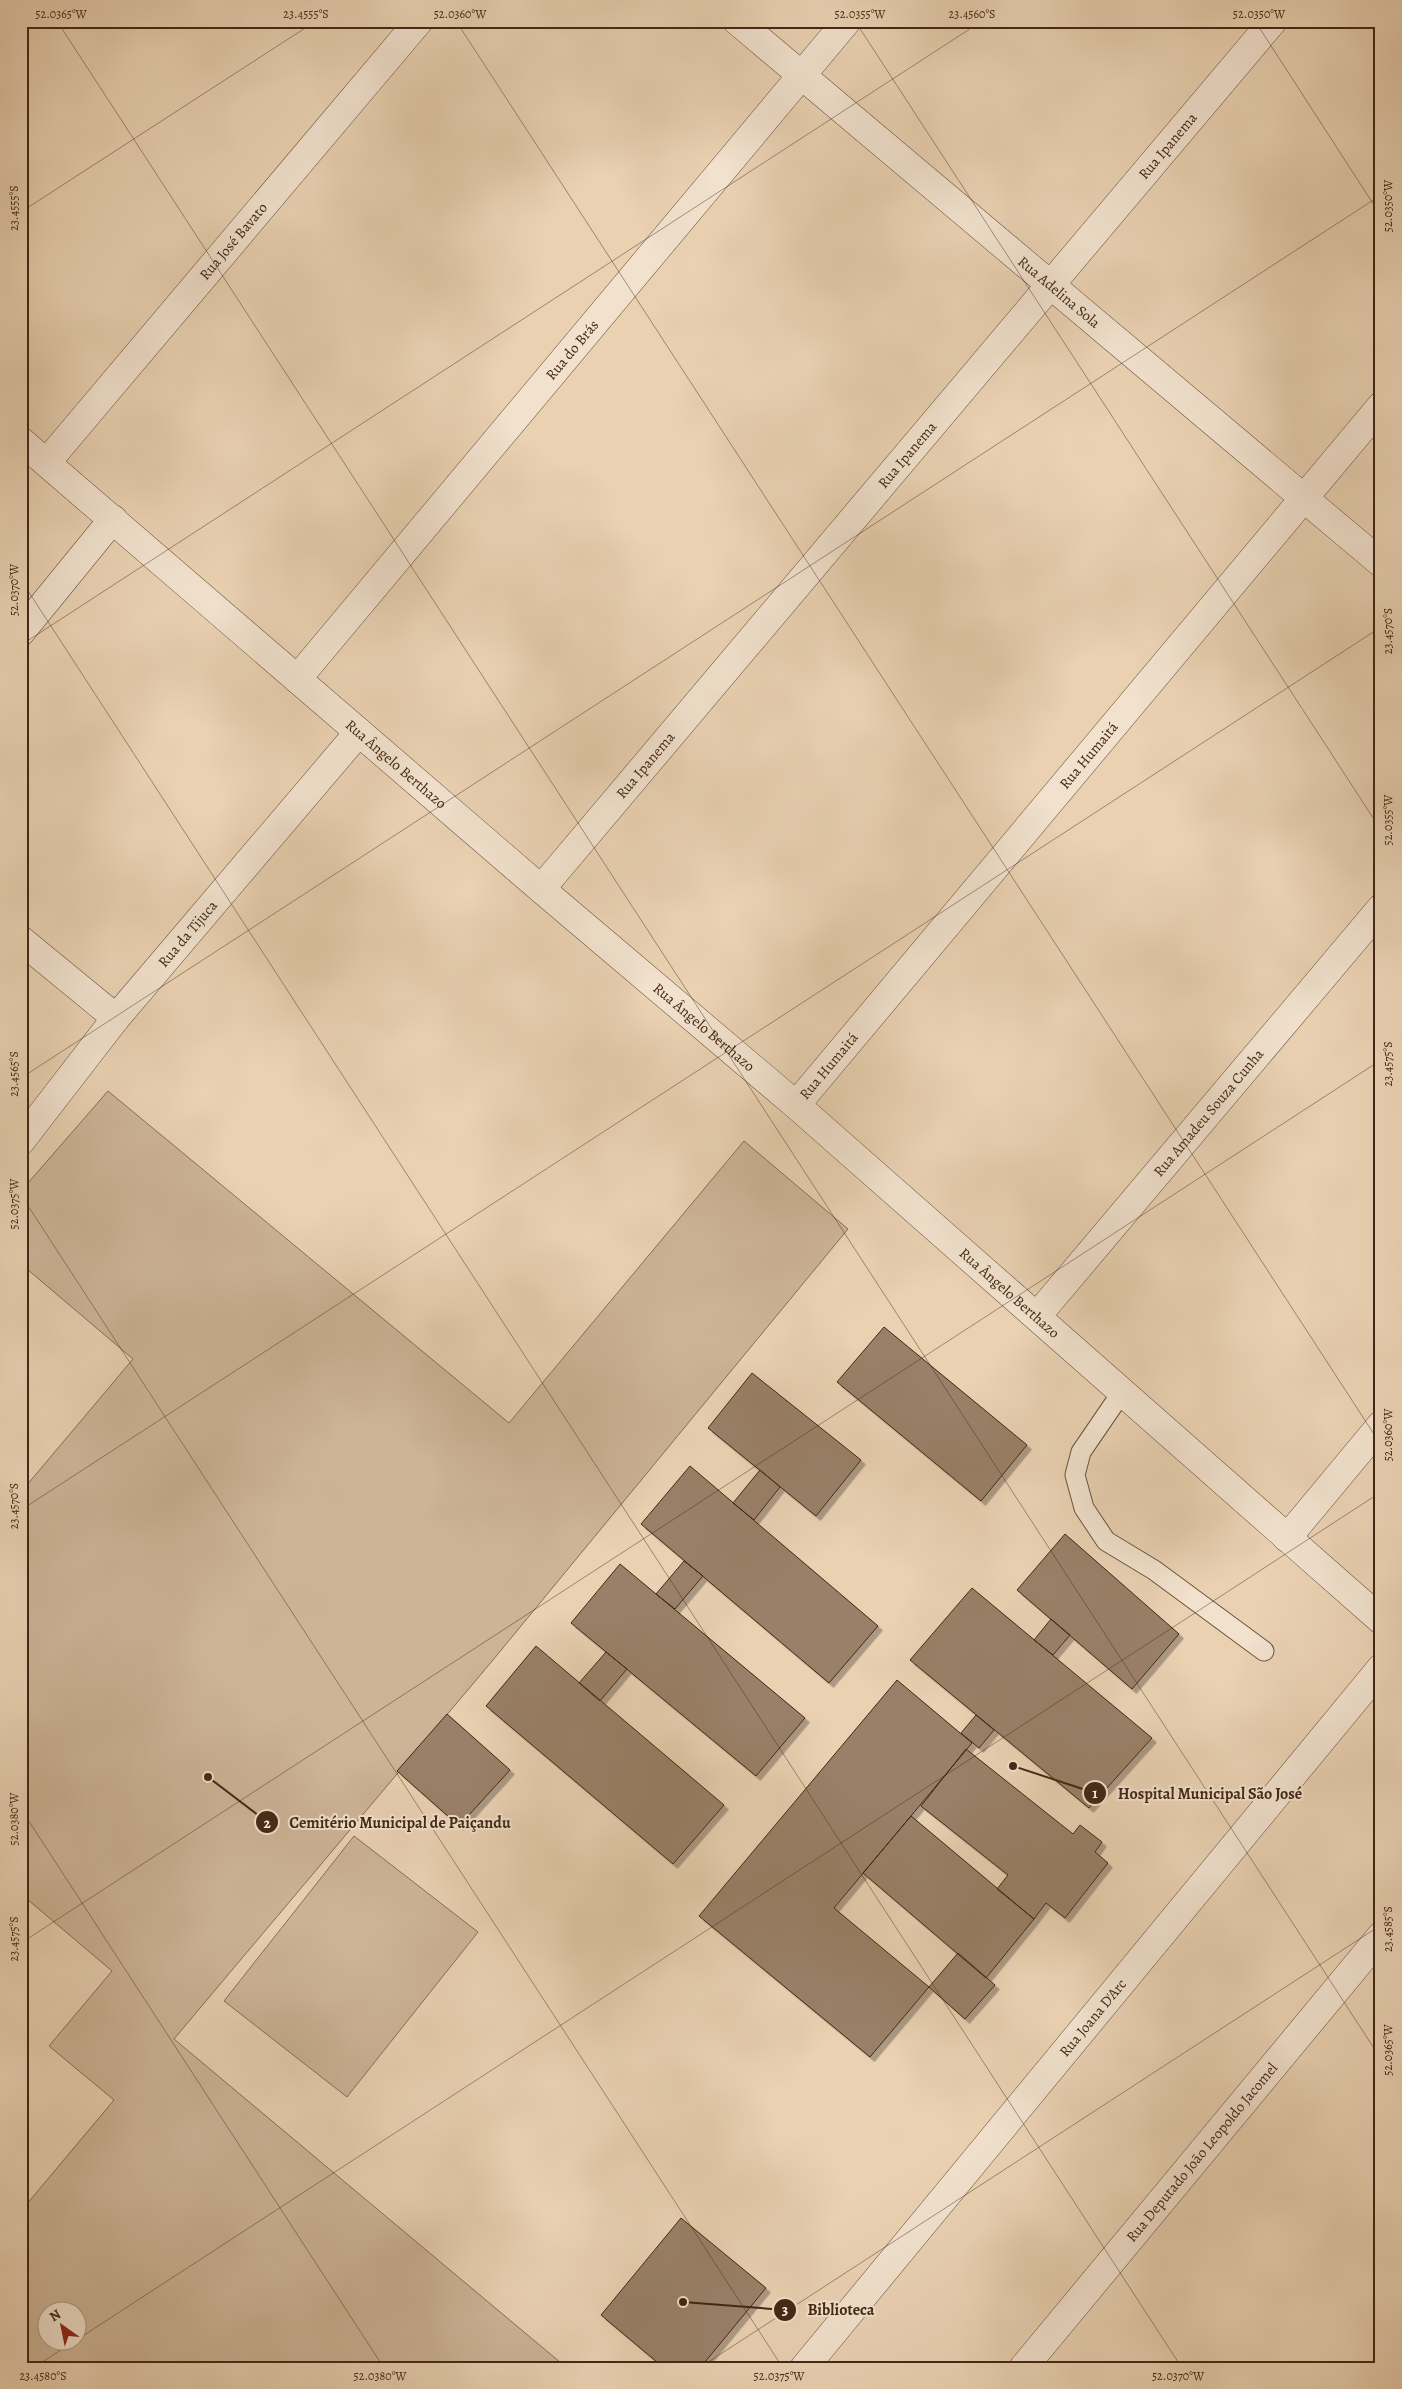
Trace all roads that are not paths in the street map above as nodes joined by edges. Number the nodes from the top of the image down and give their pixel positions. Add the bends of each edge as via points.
1 (419, 21) edge
2 (737, 21) edge
3 (848, 21) edge
4 (1273, 21) edge
5 (802, 76) junction
6 (1052, 286) junction
7 (1381, 406) edge
8 (21, 441) edge
9 (47, 462) junction
10 (1304, 498) junction
11 (113, 519) junction
12 (1381, 563) edge
13 (21, 632) edge
14 (297, 680) junction
15 (359, 732) junction
16 (541, 890) junction
17 (1381, 908) edge
18 (21, 940) edge
19 (116, 1018) junction
20 (796, 1105) junction
21 (21, 1141) edge
22 (1037, 1316) junction
23 (1122, 1392) junction
24 (1381, 1425) edge
25 (1287, 1538) junction
26 (1381, 1620) edge
27 (1264, 1651) dead end
28 (1381, 1668) edge
29 (1381, 1936) edge
30 (804, 2368) edge
31 (1023, 2368) edge

1 - 9 street, Rua José Bavato
2 - 5 street, Rua Adelina Sola
3 - 5 street, Rua do Brás
4 - 6 street, Rua Ipanema
5 - 6 street, Rua Adelina Sola
5 - 14 street, Rua do Brás
6 - 10 street, Rua Adelina Sola
6 - 16 street, Rua Ipanema
7 - 10 street, Rua Humaitá
8 - 9 street, Rua Ângelo Berthazo
9 - 11 street, Rua Ângelo Berthazo
10 - 12 street, Rua Adelina Sola
10 - 20 street, Rua Humaitá
11 - 13 street
11 - 14 street, Rua Ângelo Berthazo
14 - 15 street, Rua Ângelo Berthazo
15 - 16 street, Rua Ângelo Berthazo
15 - 19 street, Rua da Tijuca
16 - 20 street, Rua Ângelo Berthazo
17 - 22 street, Rua Amadeu Souza Cunha
18 - 19 street
19 - 21 street, Rua da Tijuca
20 - 22 street, Rua Ângelo Berthazo
22 - 23 street, Rua Ângelo Berthazo
23 - 25 street, Rua Ângelo Berthazo
23 - 27 lane via 1081,1452 1075,1474 1084,1508 1106,1541 1154,1570
24 - 25 street
25 - 26 street, Rua Ângelo Berthazo
28 - 30 street, Rua Joana D'Arc
29 - 31 street, Rua Deputado João Leopoldo Jacomel

